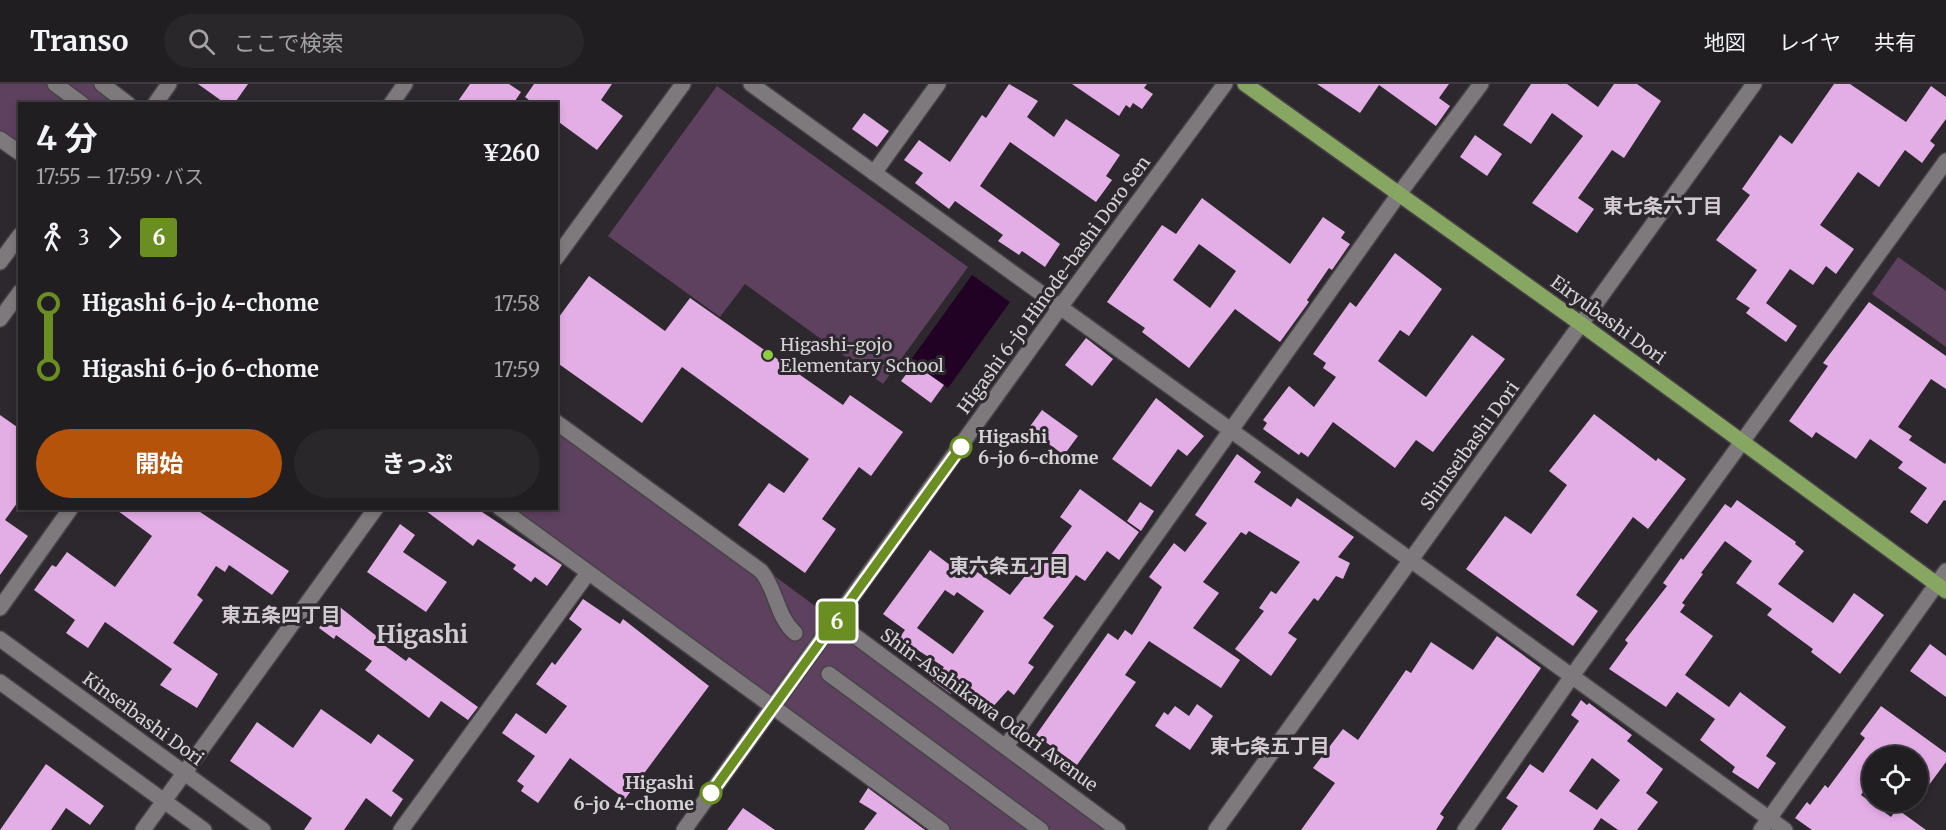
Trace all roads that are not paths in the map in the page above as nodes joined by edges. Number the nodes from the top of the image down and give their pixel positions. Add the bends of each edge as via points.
1 (55, 84) edge
2 (102, 84) edge
3 (128, 84) edge
4 (169, 84) edge
5 (405, 84) edge
6 (683, 84) edge
7 (751, 84) edge
8 (938, 84) edge
9 (1225, 84) edge
10 (1245, 84) edge
11 (1481, 84) edge
12 (1754, 84) edge
13 (120, 101) edge
14 (79, 102) edge
15 (156, 102) edge
16 (392, 102) edge
17 (0, 139) edge
18 (18, 152) edge
19 (1946, 160) edge
20 (874, 172) junction
21 (1399, 194) junction
22 (18, 238) edge
23 (558, 255) edge
24 (0, 262) edge
25 (18, 295) edge
26 (1061, 306) junction
27 (0, 319) edge
28 (1581, 324) junction
29 (558, 423) edge
30 (1232, 431) junction
31 (1741, 442) junction
32 (70, 510) edge
33 (375, 510) edge
34 (503, 510) edge
35 (1411, 560) junction
36 (1946, 571) edge
37 (588, 573) junction
38 (1941, 587) edge
39 (0, 608) edge
40 (836, 622) junction
41 (795, 633) dead end
42 (0, 639) edge
43 (829, 674) dead end
44 (1572, 676) junction
45 (0, 682) edge
46 (772, 708) junction
47 (1006, 746) junction
48 (185, 773) junction
49 (165, 801) junction
50 (1765, 824) edge
51 (143, 830) edge
52 (204, 830) edge
53 (263, 830) edge
54 (401, 830) edge
55 (684, 830) edge
56 (942, 830) edge
57 (1041, 830) edge
58 (1118, 830) edge
59 (1216, 830) edge
60 (1465, 830) edge
61 (1785, 830) edge

1 - 14 street
2 - 13 street
3 - 13 street
4 - 15 street
5 - 16 street
6 - 23 street
7 - 20 street
8 - 20 street
9 - 26 street, Higashi 6-jo Hinode-bashi Doro Sen
10 - 21 main road, Eiryubashi Dori
11 - 21 street
12 - 28 street, Shinseibashi Dori
17 - 18 street
19 - 31 street
20 - 26 street
21 - 28 main road, Eiryubashi Dori
21 - 30 street
22 - 24 street
25 - 27 street
26 - 30 street
26 - 40 street, Higashi 6-jo Hinode-bashi Doro Sen
28 - 31 main road, Eiryubashi Dori
28 - 35 street, Shinseibashi Dori
29 - 41 street via 761,571 770,583 784,623
30 - 35 street
30 - 47 street
31 - 38 main road, Eiryubashi Dori
31 - 44 street
32 - 39 street
33 - 48 street
34 - 37 street
35 - 44 street
35 - 59 street, Shinseibashi Dori
36 - 38 street
37 - 46 street
37 - 54 street
38 - 50 street
40 - 46 street, Higashi 6-jo Hinode-bashi Doro Sen
40 - 47 street, Shin-Asahikawa Odori Avenue
42 - 48 street, Kinseibashi Dori
43 - 57 street
44 - 50 street
44 - 60 street
45 - 49 street
46 - 55 street, Higashi 6-jo Hinode-bashi Doro Sen
46 - 56 street
47 - 58 street, Shin-Asahikawa Odori Avenue
48 - 49 street
48 - 53 street, Kinseibashi Dori
49 - 51 street
49 - 52 street
50 - 61 street

